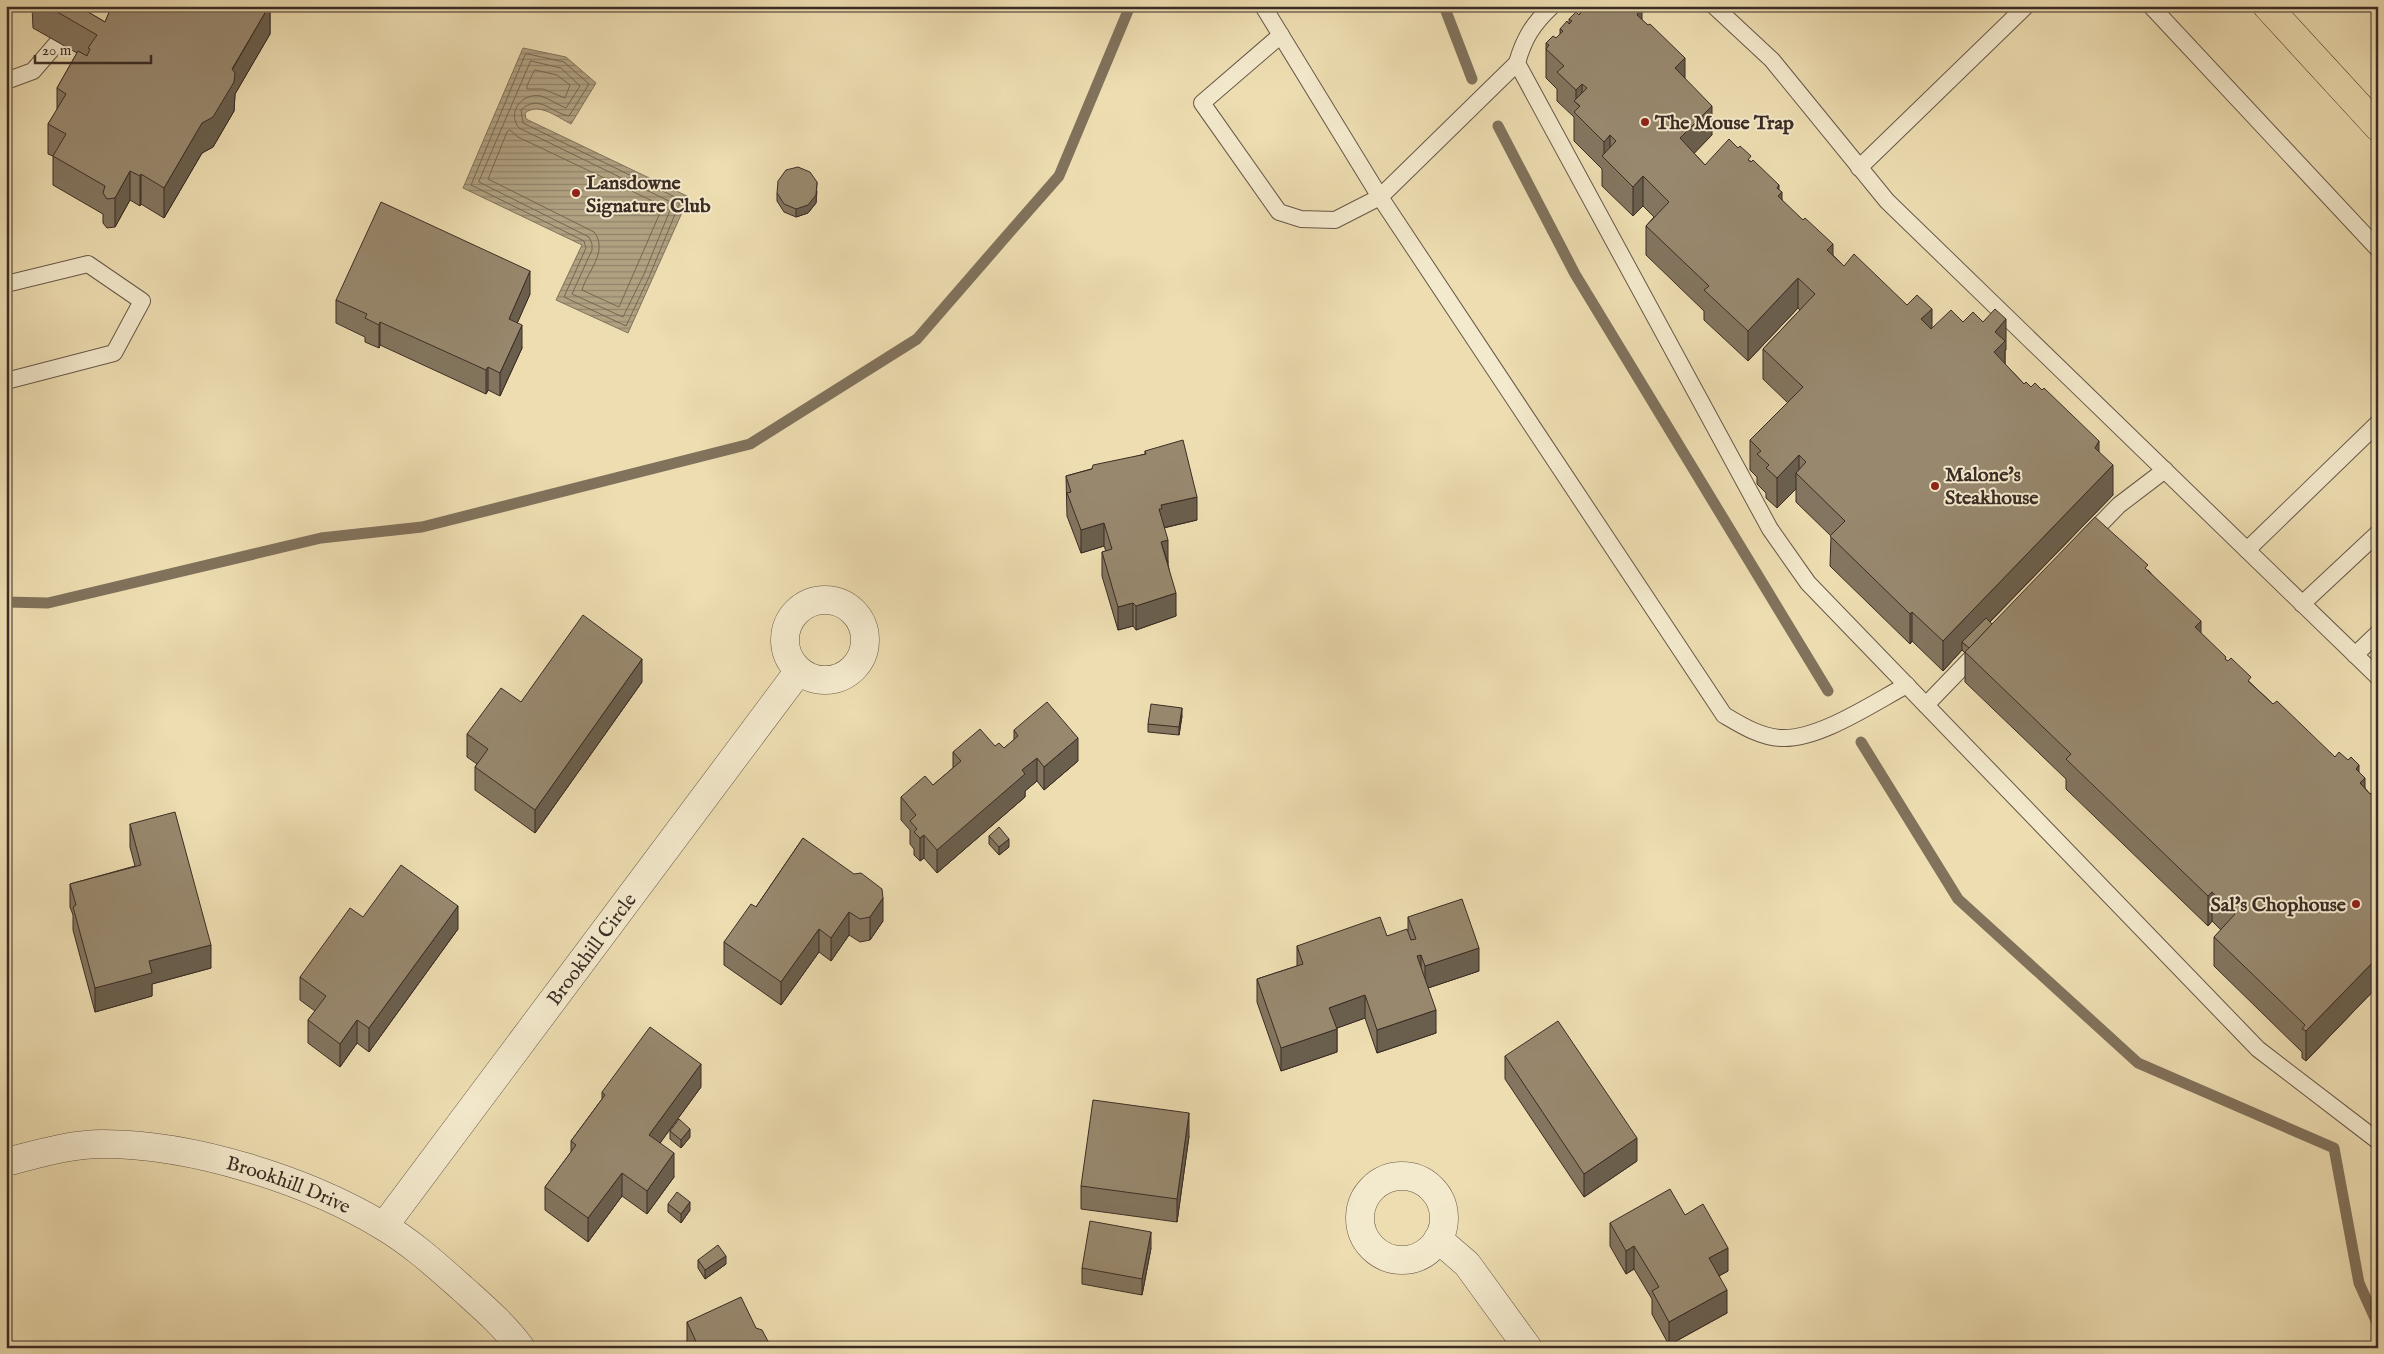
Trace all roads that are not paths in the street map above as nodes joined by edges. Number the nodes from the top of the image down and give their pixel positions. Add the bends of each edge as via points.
1 (1263, 6) edge
2 (1552, 6) edge
3 (1714, 6) edge
4 (2026, 6) edge
5 (2151, 6) edge
6 (2266, 6) edge
7 (1281, 35) junction
8 (58, 42) edge
9 (1517, 64) junction
10 (6, 80) edge
11 (2378, 127) edge
12 (1859, 168) junction
13 (1380, 197) junction
14 (2378, 250) edge
15 (6, 284) edge
16 (6, 380) edge
17 (2378, 422) edge
18 (2164, 470) junction
19 (2378, 533) edge
20 (2078, 548) edge
21 (2247, 550) junction
22 (2302, 604) junction
23 (2378, 633) edge
24 (1988, 641) edge
25 (2354, 655) junction
26 (798, 672) dead end
27 (2378, 677) edge
28 (1907, 686) junction
29 (1926, 705) junction
30 (2378, 1141) edge
31 (6, 1162) edge
32 (384, 1226) junction
33 (1438, 1239) dead end
34 (521, 1348) edge
35 (1528, 1348) edge

1 - 7 lane
2 - 9 lane via 1524,41
3 - 12 lane via 1772,60
4 - 12 lane
5 - 14 lane
6 - 11 main road
7 - 13 lane
7 - 13 lane via 1202,102 1279,212 1301,219 1335,220
8 - 10 lane via 33,71
9 - 13 lane
9 - 28 lane via 1770,530 1808,583
12 - 18 lane via 1887,201
13 - 28 lane via 1724,715 1749,730 1780,738 1813,734
15 - 16 lane via 88,264 142,302 114,353
17 - 21 lane
18 - 20 lane via 2119,505
18 - 21 lane
19 - 22 lane
21 - 22 lane
22 - 25 lane
23 - 25 lane
24 - 29 lane
25 - 27 lane
26 - 32 street, Brookhill Circle
28 - 29 lane
29 - 30 lane via 2258,1049
31 - 32 street, Brookhill Drive via 101,1144 148,1146 245,1166 310,1189
32 - 34 street, Brookhill Drive via 420,1251 506,1327
33 - 35 street via 1467,1264

